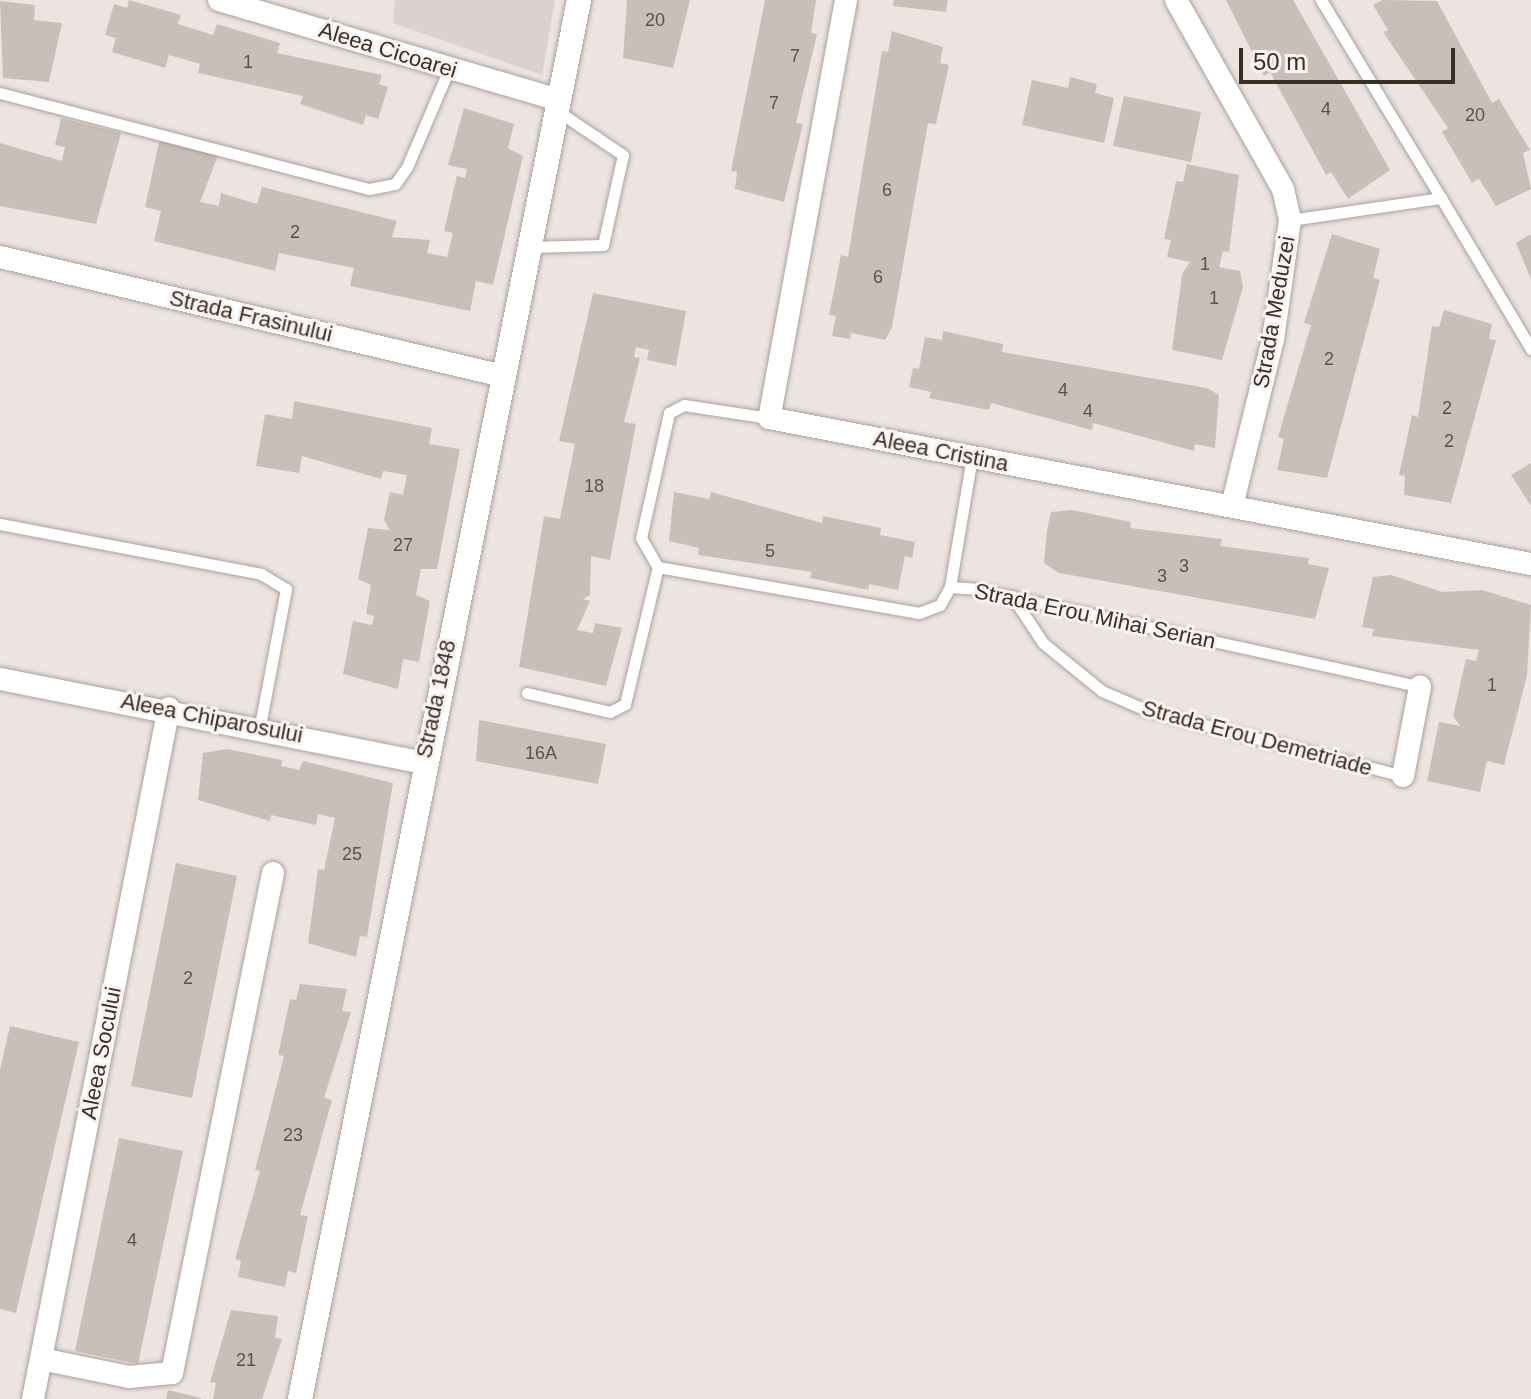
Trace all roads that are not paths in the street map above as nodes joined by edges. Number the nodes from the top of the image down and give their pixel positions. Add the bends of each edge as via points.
1 (219, 0) edge
2 (579, 0) edge
3 (846, 0) edge
4 (1176, 0) edge
5 (1321, 0) edge
6 (449, 69) junction
7 (0, 93) edge
8 (557, 105) junction
9 (1441, 198) junction
10 (1290, 220) junction
11 (528, 247) junction
12 (0, 257) edge
13 (1531, 349) edge
14 (503, 376) junction
15 (769, 418) junction
16 (972, 457) junction
17 (1232, 506) junction
18 (0, 524) edge
19 (1531, 564) edge
20 (658, 567) junction
21 (950, 587) junction
22 (1012, 596) junction
23 (0, 679) edge
24 (1420, 687) joint
25 (527, 693) dead end
26 (169, 708) junction
27 (260, 725) junction
28 (423, 763) junction
29 (1403, 776) joint
30 (273, 873) dead end
31 (41, 1359) junction
32 (33, 1399) edge
33 (300, 1399) edge

1 - 6 street, Aleea Cicoarei
2 - 8 main road, Strada 1848
3 - 15 street
4 - 10 street, Strada Meduzei via 1283,189
5 - 9 lane
6 - 7 lane via 407,167 395,184 369,189
6 - 8 street, Aleea Cicoarei
8 - 11 main road, Strada 1848
8 - 11 lane via 623,155 603,245
9 - 10 lane
9 - 13 lane
10 - 17 street, Strada Meduzei via 1273,339
11 - 14 main road, Strada 1848
12 - 14 street, Strada Frasinului
14 - 28 main road, Strada 1848
15 - 16 street, Aleea Cristina
15 - 20 lane via 684,405 669,413 641,538
16 - 17 street, Aleea Cristina
16 - 21 lane
17 - 19 street, Aleea Cristina
18 - 27 lane via 261,574 286,589
20 - 21 lane, Strada Erou Mihai Serian via 919,613 940,605
20 - 25 lane via 625,704 610,712
21 - 22 lane, Strada Erou Mihai Serian
22 - 24 lane, Strada Erou Mihai Serian
22 - 29 lane, Strada Erou Demetriade via 1043,643 1102,691 1146,710
23 - 26 street, Aleea Chiparosului
24 - 29 street
26 - 27 street, Aleea Chiparosului
26 - 31 street, Aleea Socului
27 - 28 street, Aleea Chiparosului
28 - 33 main road, Strada 1848
30 - 31 street via 172,1373 129,1377
31 - 32 street, Aleea Socului

